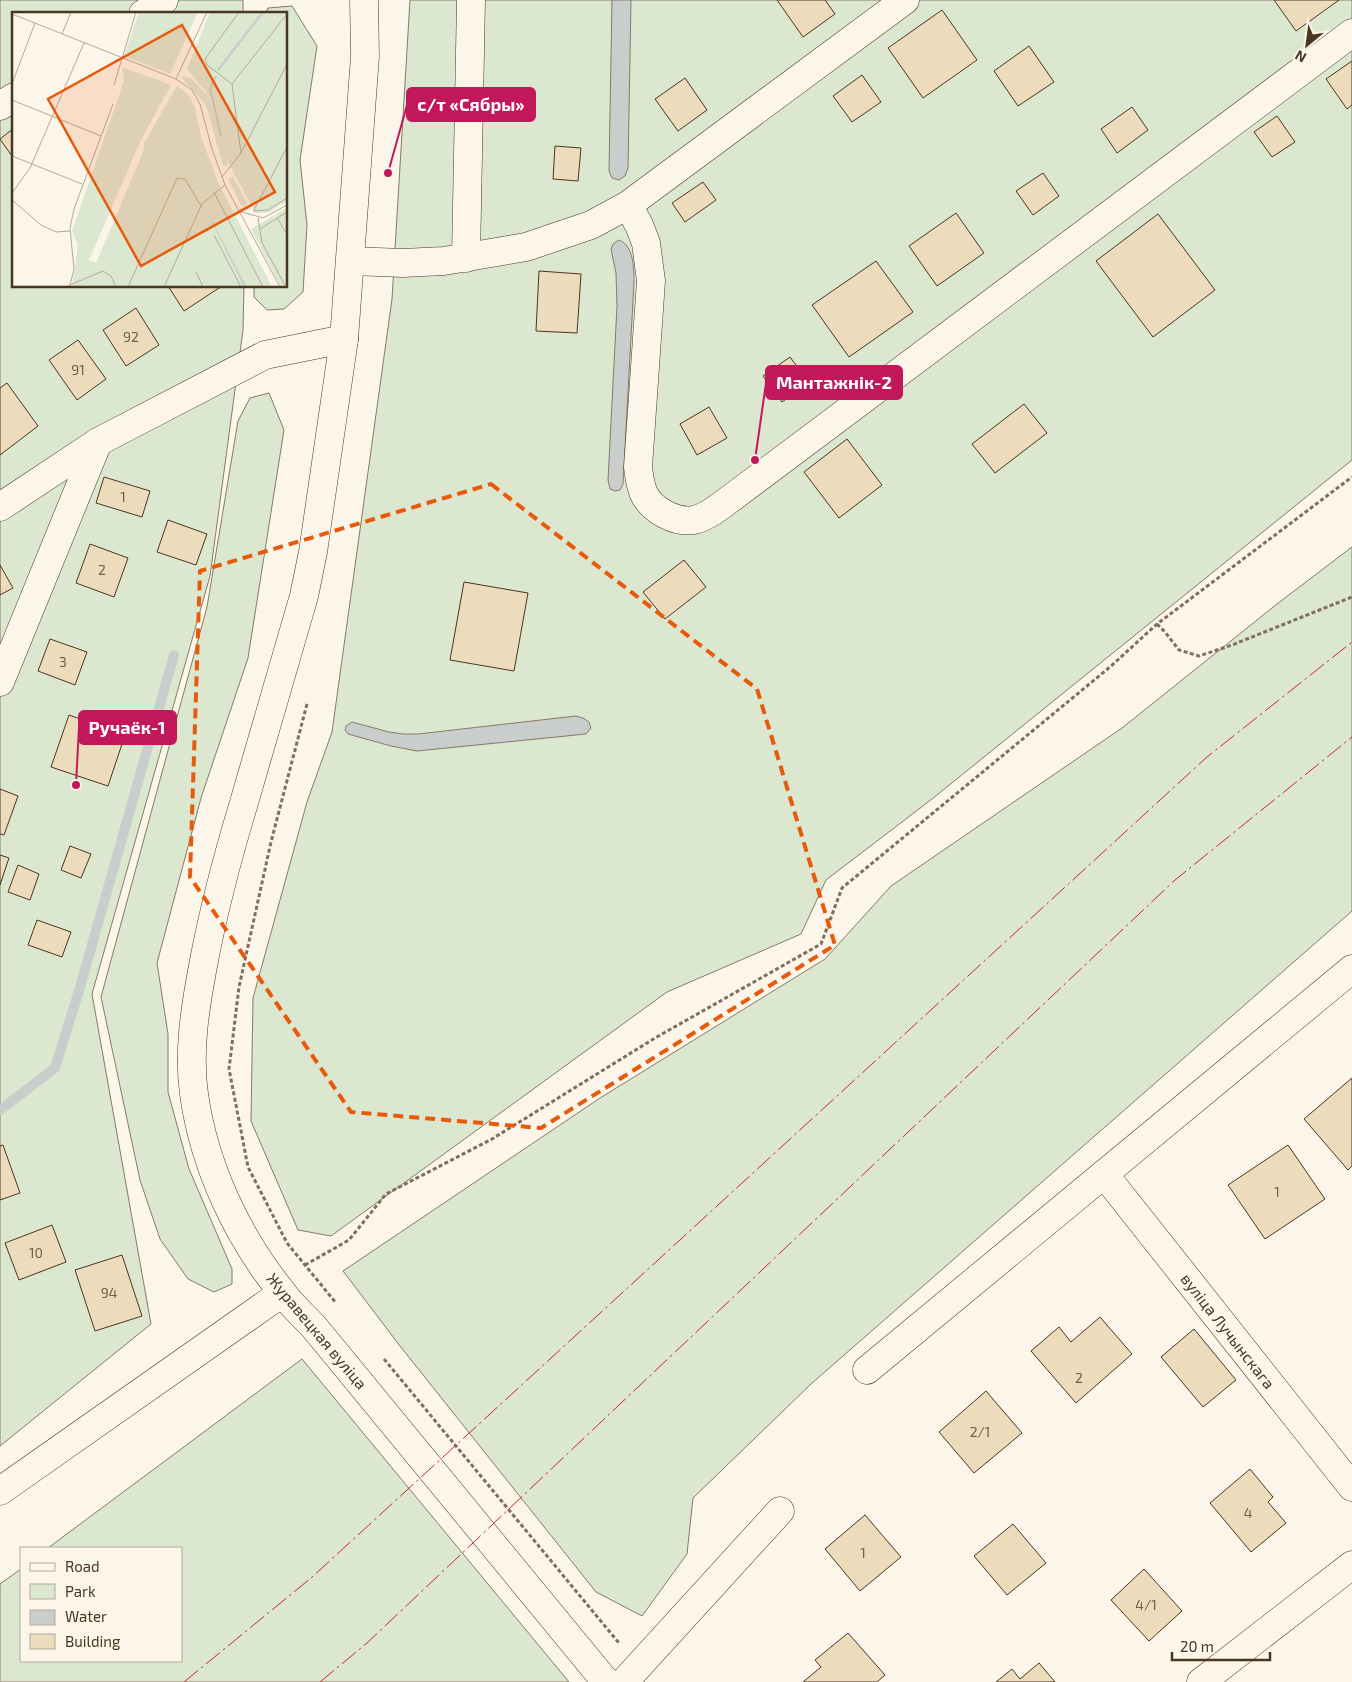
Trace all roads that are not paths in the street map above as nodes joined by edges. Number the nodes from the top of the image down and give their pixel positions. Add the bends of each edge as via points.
1 (164, 0) edge
2 (470, 0) edge
3 (904, 0) edge
4 (360, 6) edge
5 (146, 12) edge
6 (1352, 33) edge
7 (12, 98) edge
8 (0, 106) edge
9 (628, 205) junction
10 (466, 258) junction
11 (351, 261) junction
12 (344, 339) junction
13 (98, 442) junction
14 (0, 507) edge
15 (0, 682) edge
16 (1352, 969) edge
17 (1104, 1174) junction
18 (282, 1293) junction
19 (867, 1370) dead end
20 (1352, 1487) edge
21 (0, 1491) edge
22 (780, 1510) dead end
23 (1352, 1565) edge
24 (631, 1674) edge
25 (606, 1682) edge
26 (1201, 1682) edge

1 - 5 street
2 - 10 street
3 - 9 street
4 - 11 street, Журавецкая вуліца via 365,56
6 - 9 street via 722,506 694,520 679,519 659,510 645,495 640,482 638,467 651,281 646,242
7 - 8 street
9 - 10 street via 572,233 526,247
10 - 11 street via 424,263
11 - 12 street, Журавецкая вуліца
12 - 13 street via 265,355
12 - 18 street, Журавецкая вуліца via 304,596 211,924 192,1049 194,1094 214,1170 240,1233
13 - 14 street
13 - 15 street
16 - 17 street
17 - 19 street
17 - 20 street, вуліца Лучынскага
18 - 21 street
18 - 25 street, Журавецкая вуліца via 314,1327
22 - 24 street
23 - 26 street

